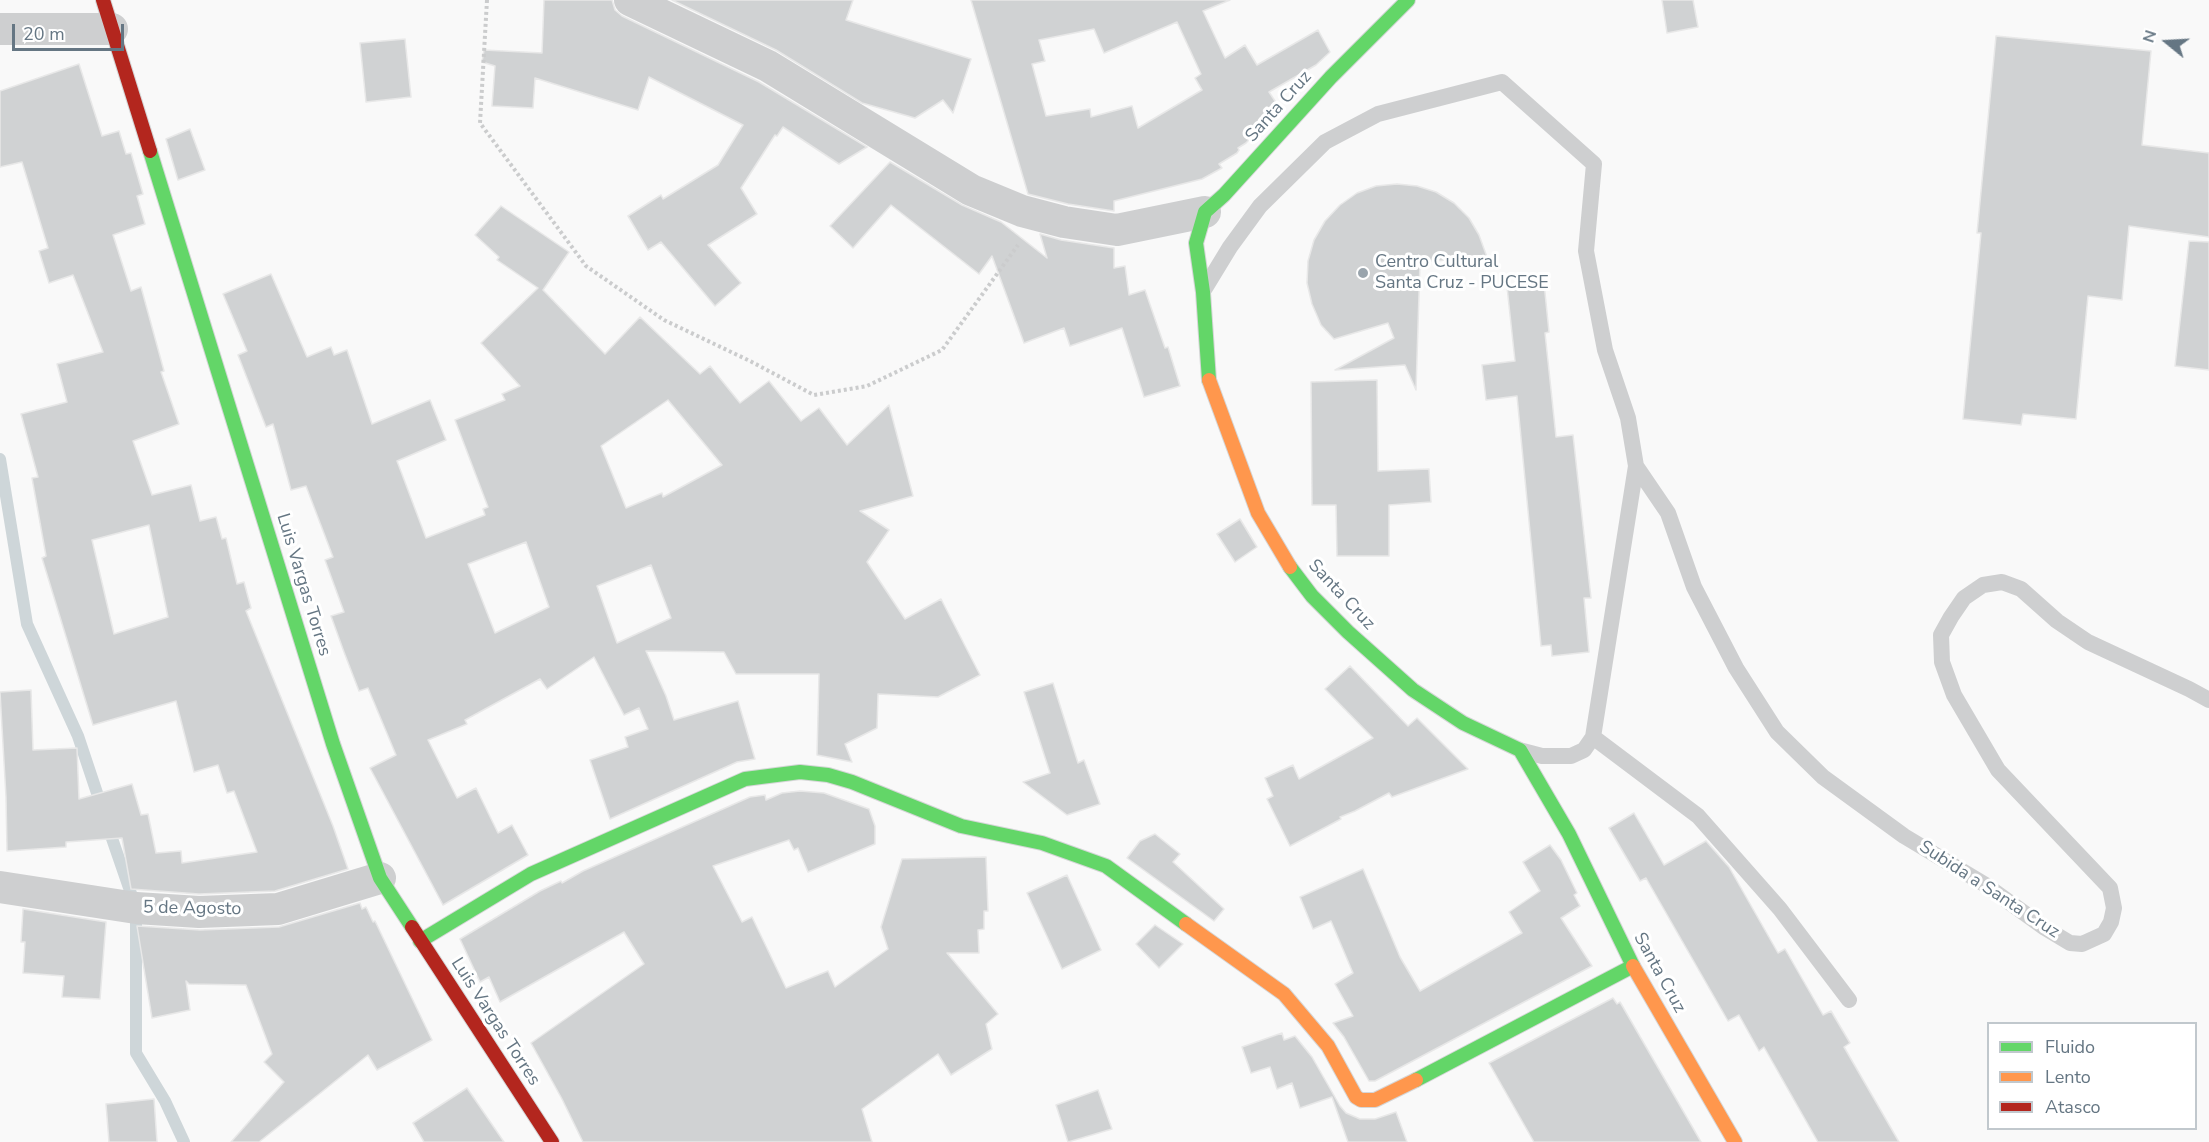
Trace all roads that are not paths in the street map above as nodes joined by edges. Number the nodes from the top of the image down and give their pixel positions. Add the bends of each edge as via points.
1 (630, 0) edge
2 (1408, 0) edge
3 (108, 15) edge
4 (0, 28) edge
5 (1205, 212) junction
6 (1203, 292) junction
7 (1636, 466) junction
8 (2209, 700) edge
9 (1593, 737) junction
10 (1520, 750) junction
11 (380, 878) junction
12 (0, 887) edge
13 (420, 941) junction
14 (1633, 966) junction
15 (1850, 1000) dead end
16 (552, 1142) edge
17 (1735, 1142) edge

1 - 5 street via 768,66 971,190 1022,211 1117,230
2 - 5 street, Santa Cruz via 1330,77
3 - 4 street
3 - 11 street, Luis Vargas Torres via 333,744
5 - 6 street, Santa Cruz via 1196,243
6 - 7 lane via 1260,206 1325,142 1378,114 1502,82 1594,164 1586,251 1605,350 1629,418
6 - 10 street, Santa Cruz via 1208,378 1258,513 1293,571 1319,603 1413,690 1463,723
7 - 8 lane, Subida a Santa Cruz via 1668,513 1694,587 1736,668 1777,732 1823,777 1904,836 2070,943 2082,944 2104,934 2114,908 2110,888 1998,770 1976,733 1954,695 1942,662 1941,635 1951,617 1964,598 1983,585 2002,582 2021,589 2088,642
7 - 9 lane
9 - 10 lane via 1584,750 1571,756 1542,756
9 - 15 lane via 1698,816 1780,909
10 - 14 street, Santa Cruz via 1569,834
11 - 12 street, 5 de Agosto via 278,909 199,912 136,908
11 - 13 street, Luis Vargas Torres
13 - 14 street via 531,874 746,779 800,772 852,782 960,826 1042,843 1106,866 1284,994 1328,1046 1361,1100 1382,1098
13 - 16 street, Luis Vargas Torres
14 - 17 street, Santa Cruz

